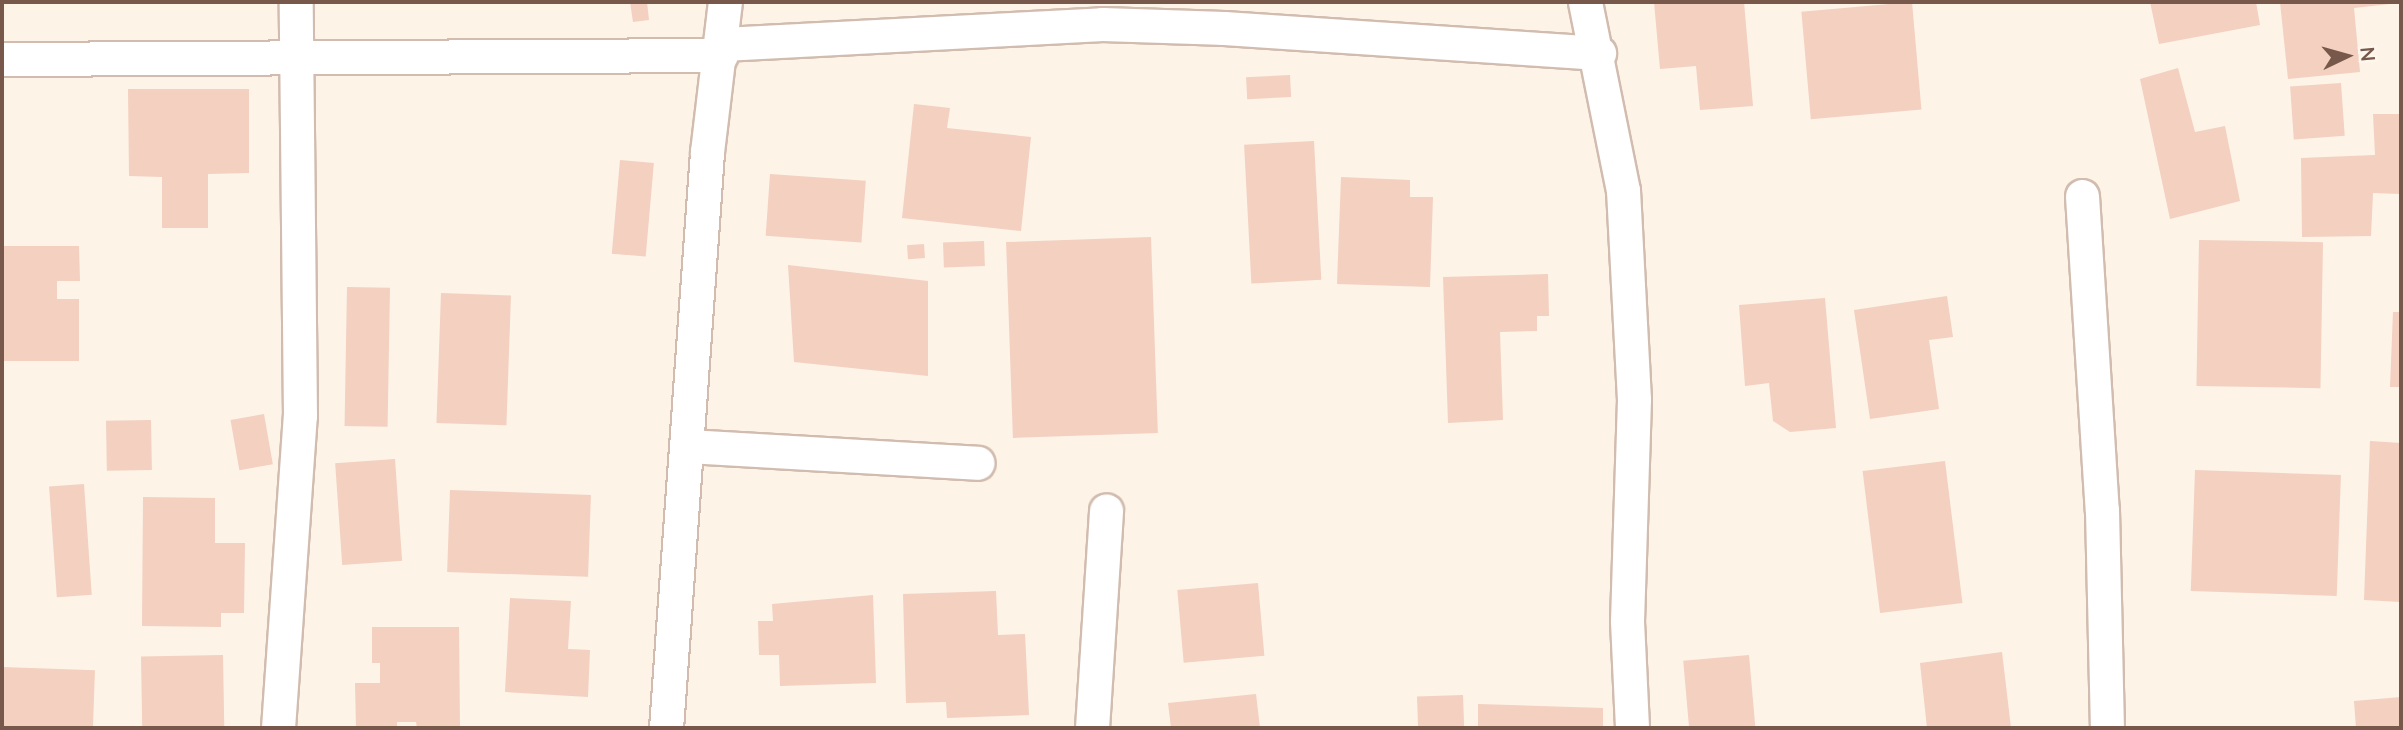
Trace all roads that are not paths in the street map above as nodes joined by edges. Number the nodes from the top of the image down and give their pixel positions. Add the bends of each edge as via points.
1 (296, 2) edge
2 (726, 2) edge
3 (1586, 2) edge
4 (1110, 13) edge
5 (1222, 15) edge
6 (722, 49) junction
7 (1599, 53) junction
8 (2, 59) edge
9 (293, 59) junction
10 (2082, 196) dead end
11 (687, 446) junction
12 (978, 463) dead end
13 (1106, 510) dead end
14 (278, 728) edge
15 (666, 728) edge
16 (1093, 728) edge
17 (1632, 728) edge
18 (2107, 728) edge

1 - 9 street
2 - 6 street
3 - 7 street
4 - 5 street
4 - 6 street
5 - 7 street
6 - 9 street
6 - 11 street via 707,152
7 - 17 street via 1623,190 1634,399 1627,621
8 - 9 street
9 - 14 street via 300,416
10 - 18 street via 2102,510
11 - 12 street
11 - 15 street
13 - 16 street

